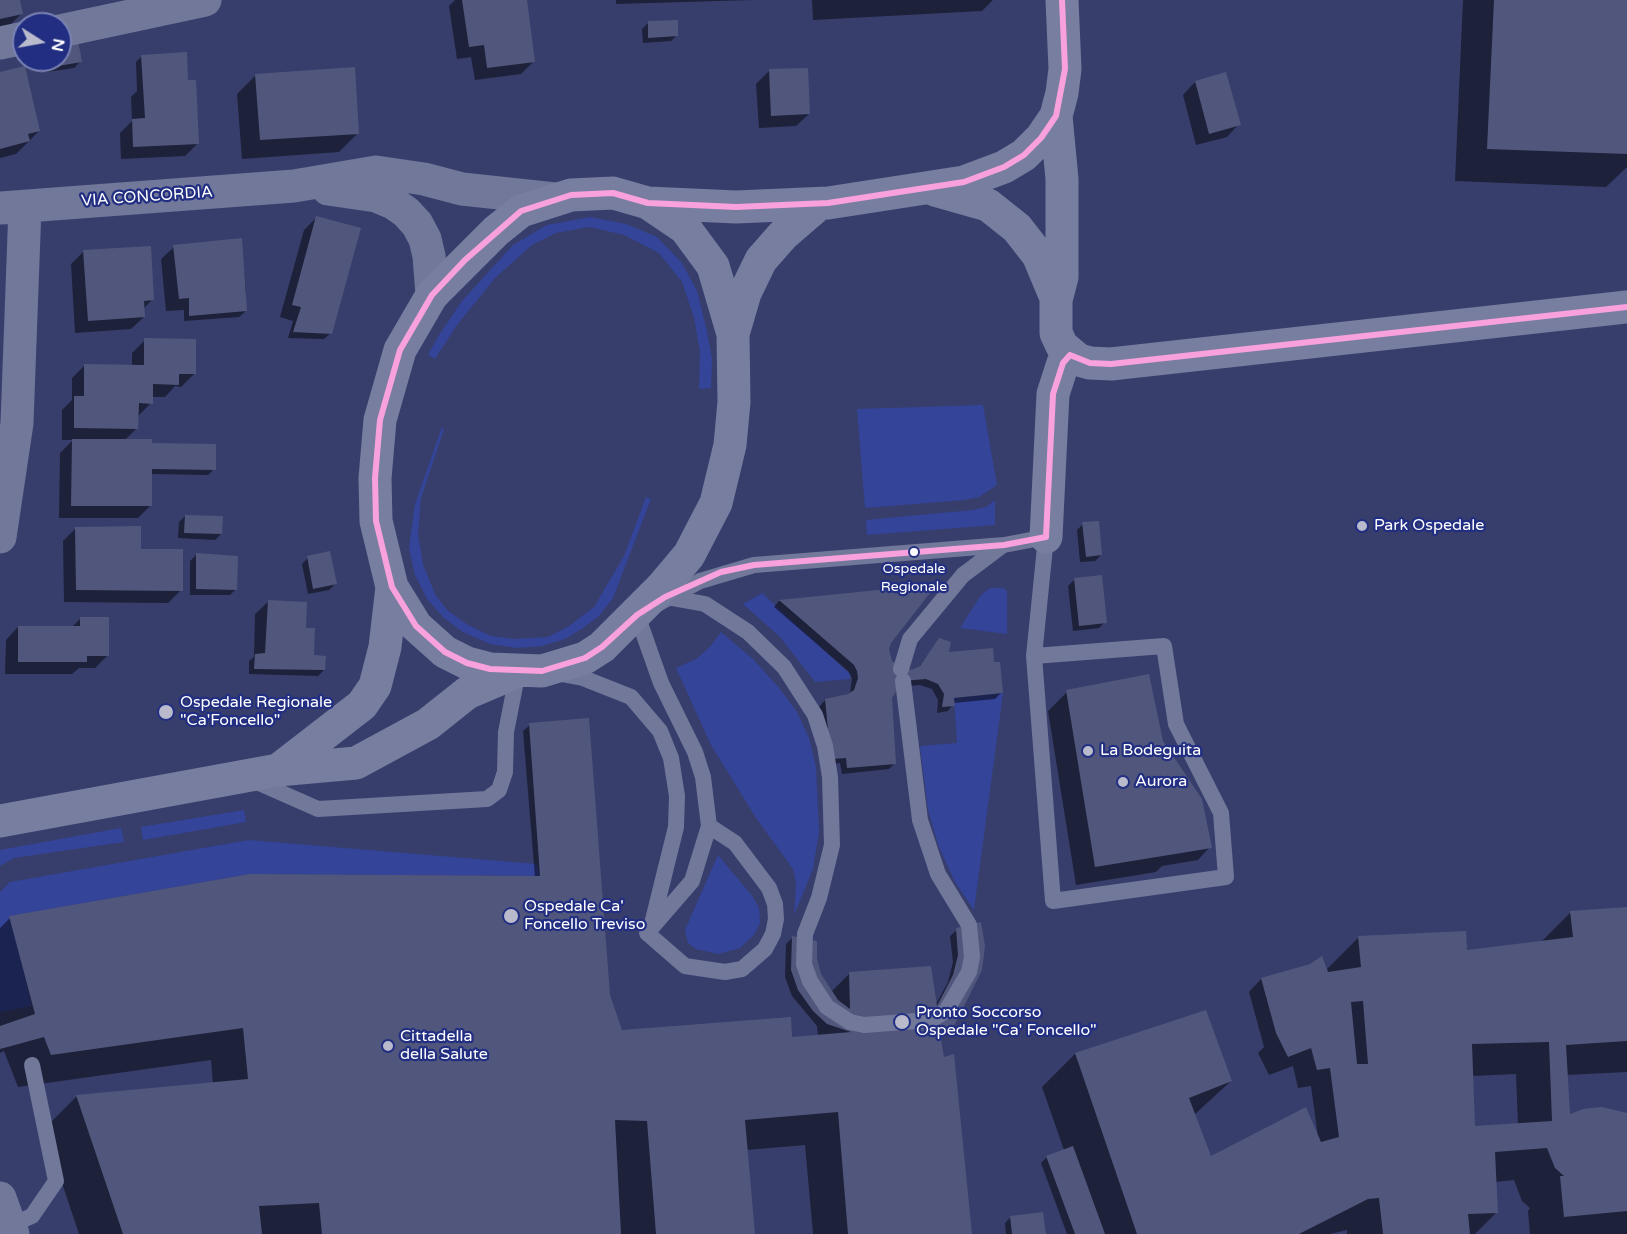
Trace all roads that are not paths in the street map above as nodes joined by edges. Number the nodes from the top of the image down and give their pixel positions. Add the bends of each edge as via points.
1 (205, 0) edge
2 (1062, 0) edge
3 (72, 28) edge
4 (1056, 116) junction
5 (1024, 155) junction
6 (1062, 179) junction
7 (294, 186) junction
8 (930, 189) junction
9 (555, 199) junction
10 (648, 203) junction
11 (819, 204) junction
12 (13, 207) edge
13 (432, 295) junction
14 (1056, 300) junction
15 (1627, 307) edge
16 (734, 334) junction
17 (1071, 355) junction
18 (0, 537) edge
19 (1046, 537) junction
20 (1004, 545) junction
21 (392, 587) junction
22 (665, 597) junction
23 (637, 615) junction
24 (1034, 656) junction
25 (530, 671) junction
26 (278, 770) junction
27 (243, 776) junction
28 (0, 821) edge
29 (709, 826) junction
30 (652, 925) junction
31 (32, 1065) dead end
32 (0, 1198) edge
33 (19, 1227) edge

1 - 3 street
2 - 4 street via 1065,69
4 - 5 street
4 - 6 street
5 - 6 street via 1046,164
5 - 8 street via 964,182
6 - 14 street via 1062,277
7 - 9 street, VIA CONCORDIA via 376,172 462,189
7 - 12 street, VIA CONCORDIA
7 - 13 street, VIA CONCORDIA via 376,196 406,212 425,239
8 - 11 street
8 - 14 street via 988,205 1017,228 1038,255
9 - 10 street via 613,193
9 - 13 street via 522,211 496,231
10 - 11 street via 736,207
10 - 16 street via 685,228 713,266
11 - 16 street via 760,260 745,293
12 - 18 street via 17,423
13 - 21 street via 400,350 380,420 376,521
14 - 17 street via 1056,333
15 - 17 street via 1111,363 1090,363
16 - 23 street via 730,446 716,503 689,555
17 - 19 street via 1063,363 1053,394
19 - 20 lane
19 - 24 lane
20 - 22 lane via 754,565 721,572
20 - 22 lane via 963,575 910,639 902,675 920,820 938,874 969,925 973,939 969,972 946,1011 931,1020 864,1025 837,1015 810,981 804,964 804,938 831,845 830,777 815,715 784,667 748,632 705,604
21 - 25 street via 416,626 445,652 490,669
21 - 26 street via 385,647 375,686 362,705
22 - 23 lane
23 - 25 street via 585,658
23 - 29 lane via 661,683 695,752 703,777
24 - 24 lane via 1053,901 1226,877 1221,813 1176,724 1164,646
25 - 26 street via 467,693 428,724 356,763
25 - 27 lane via 506,732 506,772 499,790 487,799 318,809
25 - 30 lane via 583,678 631,697 660,731 671,758 677,796 676,827
26 - 27 street
27 - 28 street
29 - 30 lane via 692,881
29 - 30 lane via 735,843 769,888 776,919 765,949 742,969 700,970 685,966 647,933
31 - 33 lane via 56,1181 32,1216
32 - 33 street

